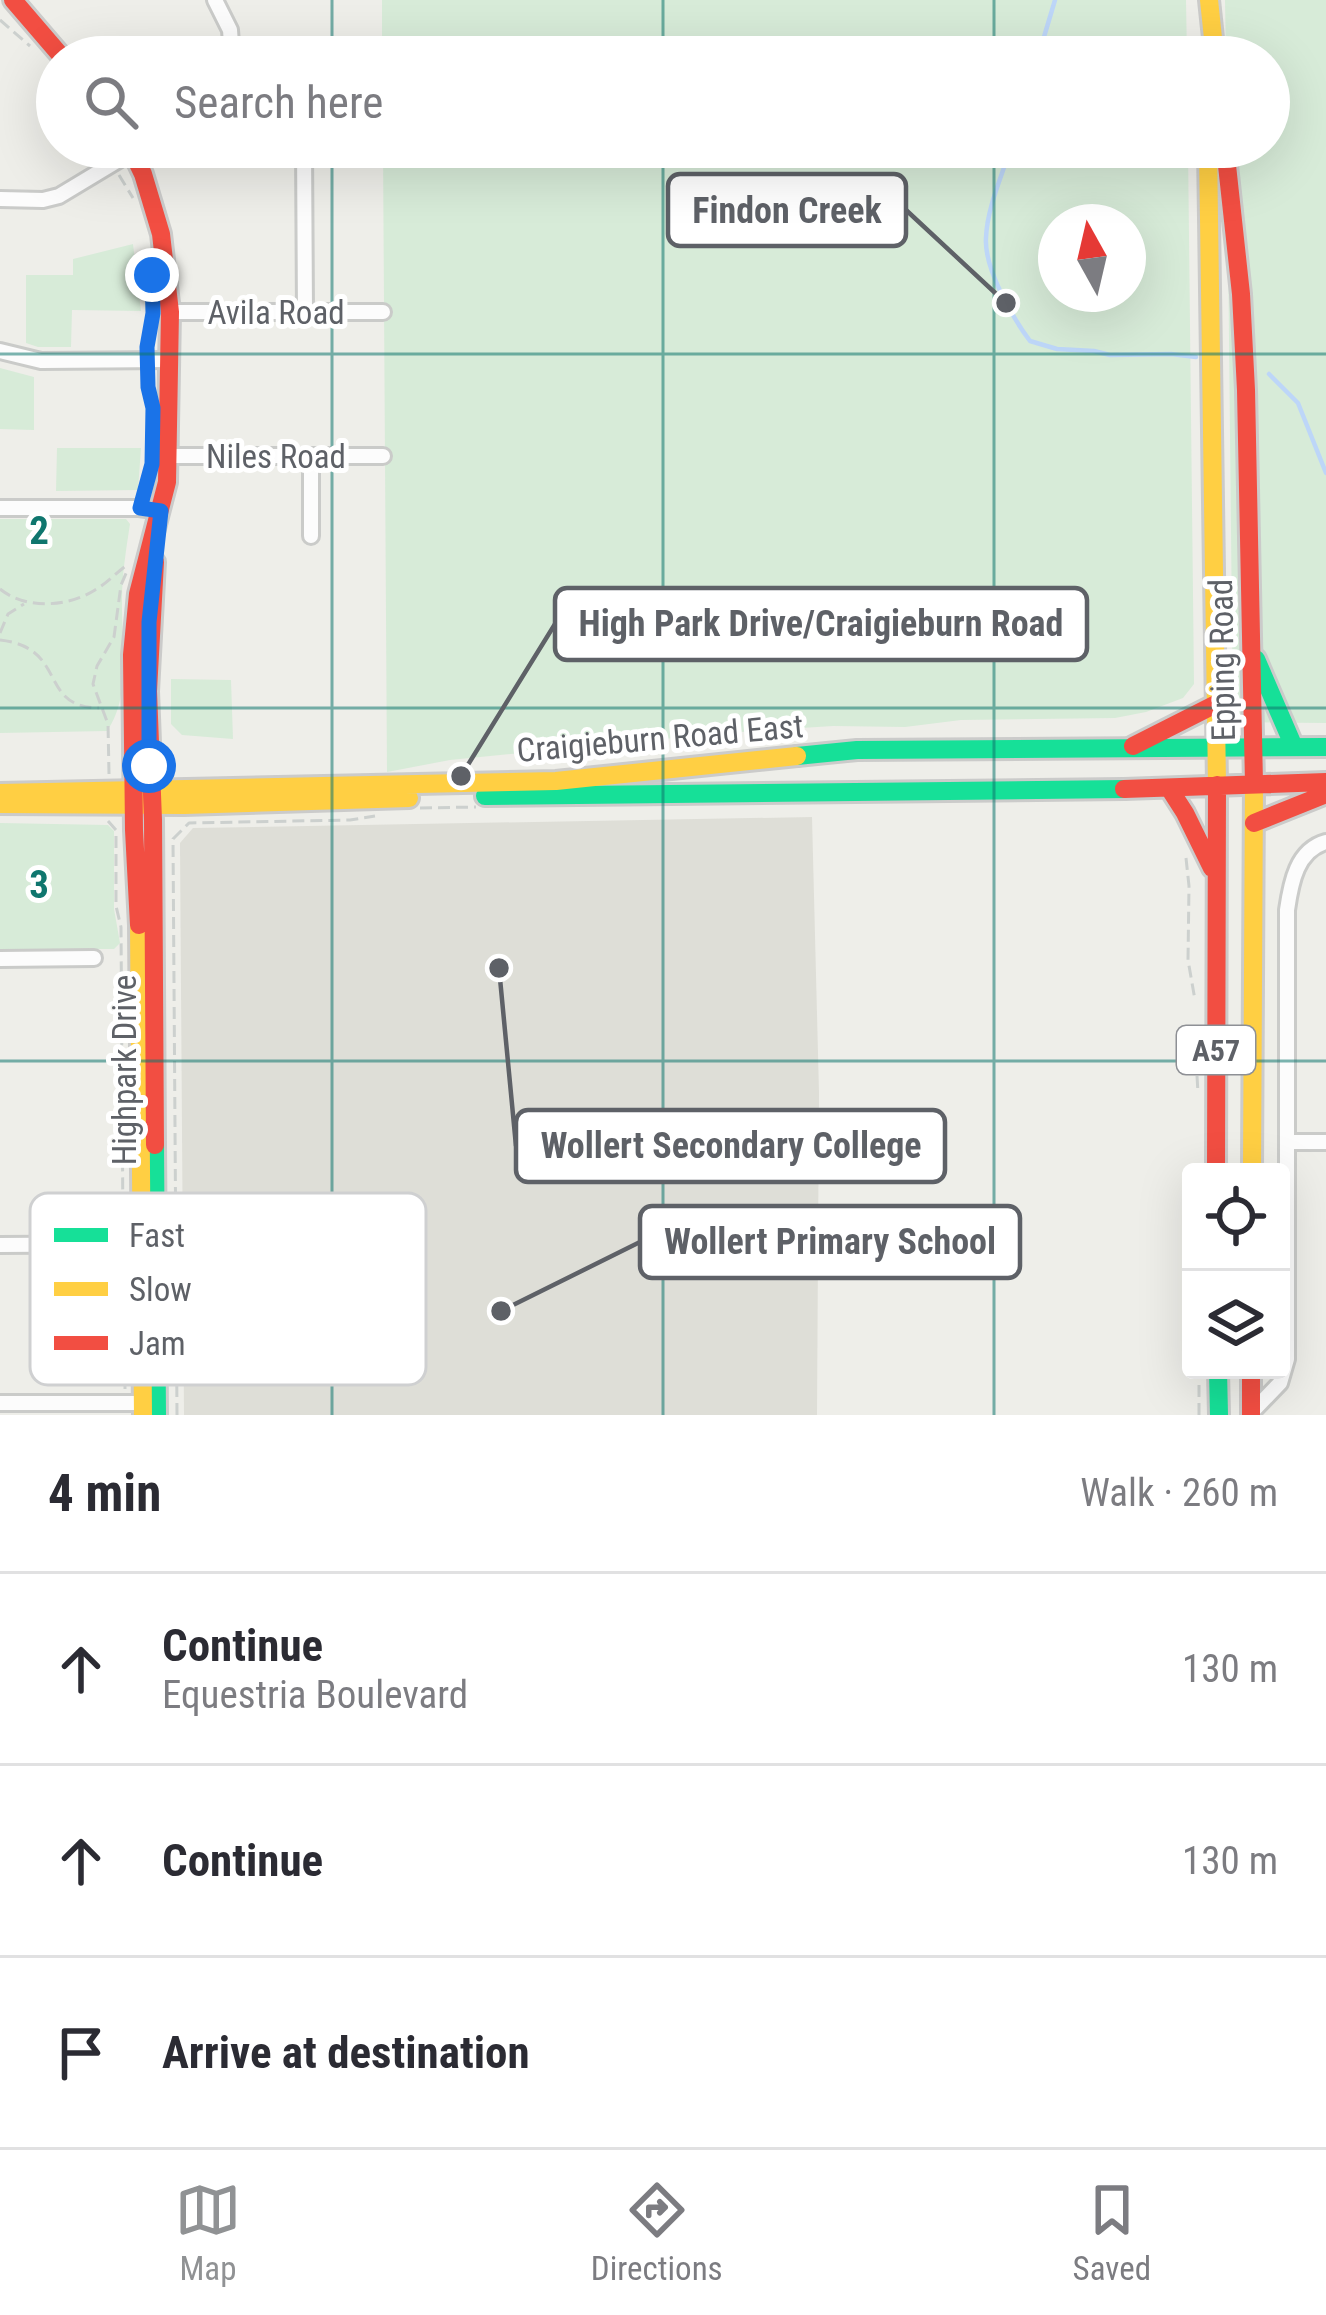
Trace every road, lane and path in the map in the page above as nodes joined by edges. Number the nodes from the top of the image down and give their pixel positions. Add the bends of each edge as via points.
1 (13, 0) edge
2 (215, 0) edge
3 (1208, 0) edge
4 (0, 20) edge
5 (44, 36) edge
6 (230, 36) edge
7 (1210, 36) edge
8 (34, 50) dead end
9 (106, 168) edge
10 (115, 168) edge
11 (139, 168) edge
12 (304, 168) edge
13 (1208, 168) edge
14 (1227, 168) edge
15 (0, 200) edge
16 (137, 207) dead end
17 (1241, 294) junction
18 (153, 299) dead end
19 (170, 312) junction
20 (305, 312) junction
21 (382, 312) dead end
22 (1210, 326) junction
23 (0, 351) edge
24 (170, 360) junction
25 (147, 361) junction
26 (153, 408) dead end
27 (383, 456) dead end
28 (311, 457) junction
29 (161, 460) junction
30 (0, 508) edge
31 (140, 508) junction
32 (161, 511) junction
33 (311, 536) dead end
34 (0, 589) edge
35 (26, 603) junction
36 (0, 637) edge
37 (1251, 650) junction
38 (1214, 705) junction
39 (102, 708) junction
40 (1294, 747) junction
41 (1326, 747) edge
42 (1130, 748) junction
43 (1216, 748) junction
44 (1253, 748) junction
45 (1326, 782) edge
46 (1254, 784) junction
47 (1217, 785) junction
48 (1169, 788) junction
49 (0, 793) edge
50 (1326, 794) edge
51 (142, 797) junction
52 (0, 805) edge
53 (110, 805) junction
54 (475, 807) dead end
55 (407, 808) dead end
56 (382, 816) dead end
57 (1254, 823) junction
58 (1326, 842) edge
59 (1186, 856) dead end
60 (1215, 874) junction
61 (94, 958) dead end
62 (0, 959) edge
63 (1195, 1000) dead end
64 (1287, 1142) junction
65 (1326, 1142) edge
66 (1216, 1163) edge
67 (1252, 1163) edge
68 (138, 1193) edge
69 (141, 1193) edge
70 (175, 1193) edge
71 (0, 1245) edge
72 (30, 1245) edge
73 (1199, 1379) edge
74 (1218, 1379) edge
75 (1251, 1379) edge
76 (177, 1385) edge
77 (0, 1403) edge
78 (145, 1408) edge
79 (1251, 1414) edge
80 (177, 1415) edge
81 (1199, 1415) edge
82 (1219, 1415) edge

1 - 5 main road
2 - 6 street
3 - 7 main road
4 - 8 path
9 - 15 street via 59,196
10 - 16 path
11 - 19 main road, Highpark Drive via 161,234
12 - 20 street
13 - 22 main road, Epping Road
14 - 17 main road, Epping Road
17 - 22 main road via 1220,301
17 - 37 main road, Epping Road
18 - 25 path
19 - 20 street, Avila Road
19 - 24 main road, Highpark Drive
20 - 21 street, Avila Road
22 - 38 main road, Epping Road
23 - 25 street via 41,361
24 - 25 street
24 - 29 main road, Highpark Drive
25 - 26 path
27 - 28 street, Niles Road
28 - 29 street, Niles Road
28 - 33 street
29 - 31 path
29 - 32 main road, Highpark Drive
30 - 31 street
31 - 32 street
32 - 51 main road, Highpark Drive via 133,632
34 - 35 path
35 - 36 path via 8,614
35 - 39 path via 88,594 130,562 114,637 95,674
36 - 39 path via 36,652 67,699
37 - 40 main road
37 - 44 main road, Epping Road
38 - 42 main road
38 - 43 main road, Epping Road
39 - 53 path
40 - 41 main road, Craigieburn Road East
40 - 44 main road, Craigieburn Road East
42 - 43 main road, Craigieburn Road East
42 - 51 main road, Craigieburn Road East via 857,750 556,782
43 - 44 main road, Craigieburn Road East
43 - 47 main road, Epping Road
44 - 46 main road, Epping Road
45 - 46 main road, Craigieburn Road East
46 - 47 main road, Craigieburn Road East
46 - 57 main road, Epping Road
47 - 48 main road, Craigieburn Road East
47 - 60 main road, Epping Road / A57
48 - 51 main road, Craigieburn Road East via 322,802
48 - 60 main road
49 - 53 main road, Craigieburn Road East
50 - 57 main road
51 - 53 main road, Craigieburn Road East
51 - 69 main road, Highpark Drive
52 - 53 main road, Craigieburn Road East
53 - 68 path
54 - 55 path
56 - 70 path via 189,823 173,839
57 - 67 main road, Epping Road
58 - 64 street via 1298,864 1287,910
59 - 63 path
60 - 66 main road, Epping Road / A57
61 - 62 street
64 - 65 street
64 - 79 street via 1286,1369
71 - 72 street
73 - 81 path
74 - 82 main road
75 - 79 main road
76 - 80 path
77 - 78 street

